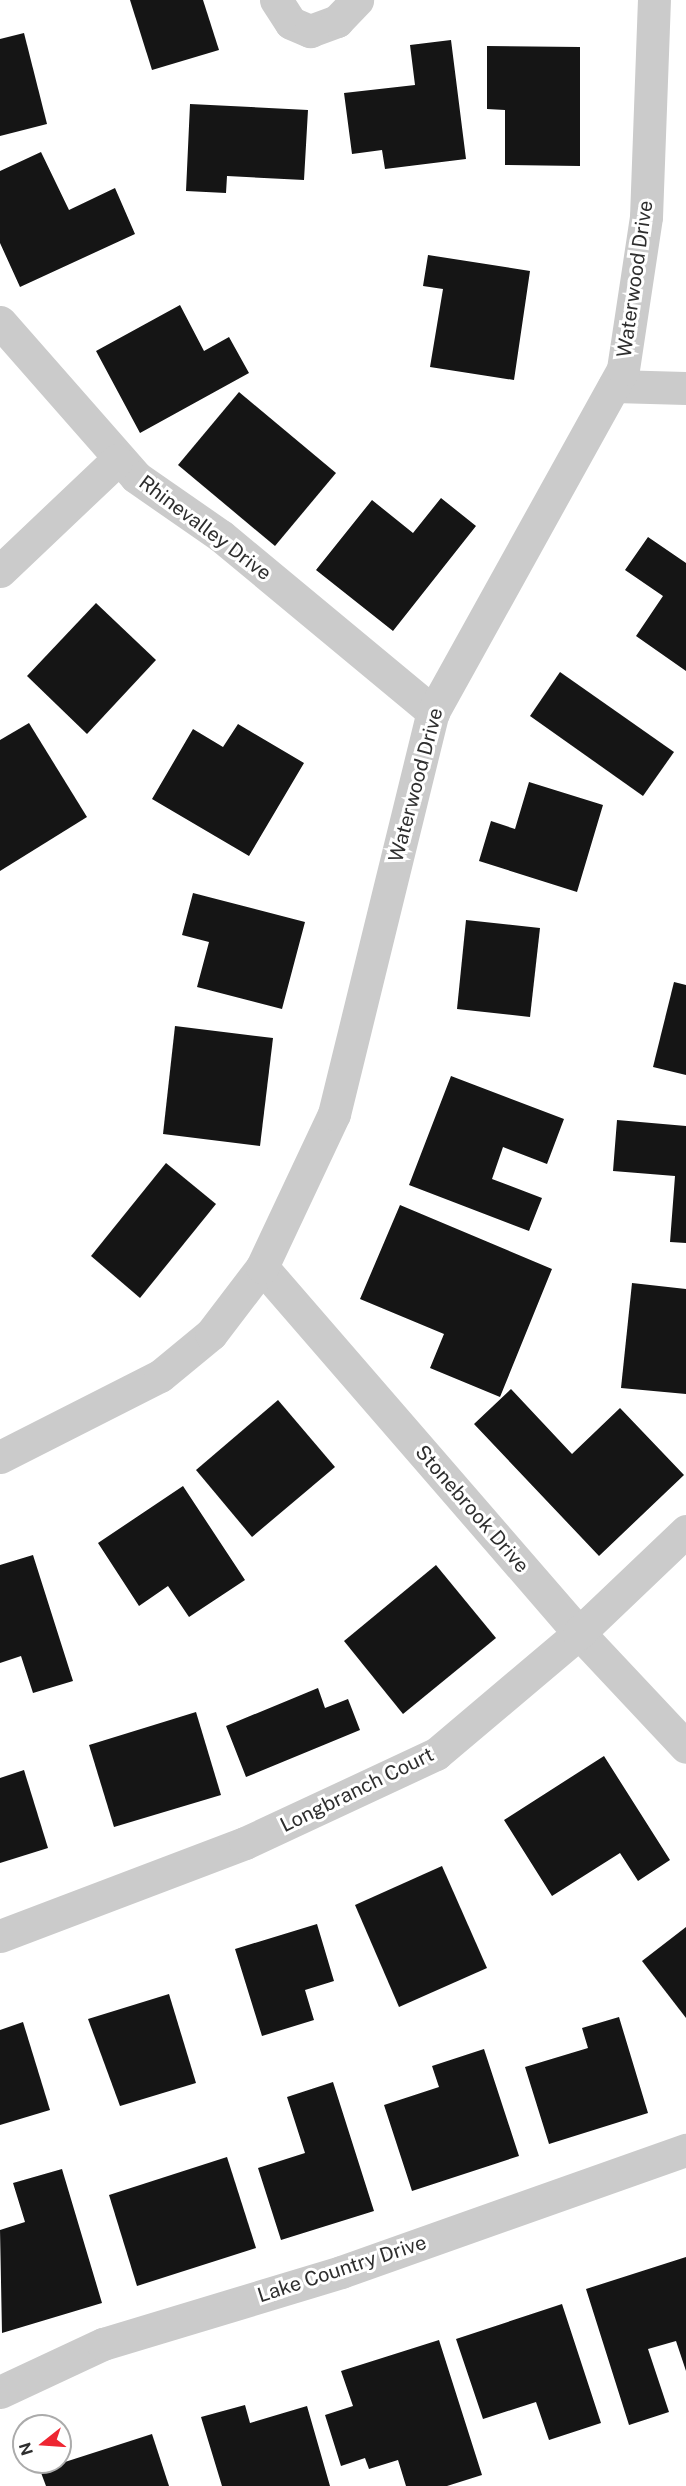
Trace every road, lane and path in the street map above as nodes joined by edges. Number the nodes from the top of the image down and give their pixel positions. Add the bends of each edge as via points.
1 (276, 0) edge
2 (357, 0) edge
3 (654, 0) edge
4 (0, 322) edge
5 (614, 386) junction
6 (686, 388) edge
7 (117, 460) junction
8 (0, 571) edge
9 (432, 711) junction
10 (262, 1267) junction
11 (0, 1457) edge
12 (686, 1531) edge
13 (579, 1634) junction
14 (686, 1747) edge
15 (0, 1936) edge
16 (686, 2150) edge
17 (0, 2392) edge

1 - 2 street via 291,23 310,31 337,21
3 - 5 street, Waterwood Drive via 646,217 623,369
4 - 7 street, Rhinevalley Drive
5 - 6 street
5 - 9 street, Waterwood Drive
7 - 8 street
7 - 9 street, Rhinevalley Drive via 221,536
9 - 10 street, Waterwood Drive via 334,1114
10 - 11 street, Waterwood Drive via 211,1334 160,1376
10 - 13 street, Stonebrook Drive
12 - 13 street, Longbranch Court
13 - 14 street, Stonebrook Drive
13 - 15 street, Longbranch Court via 436,1754 245,1842
16 - 17 street, Lake Country Drive via 341,2272 104,2344

